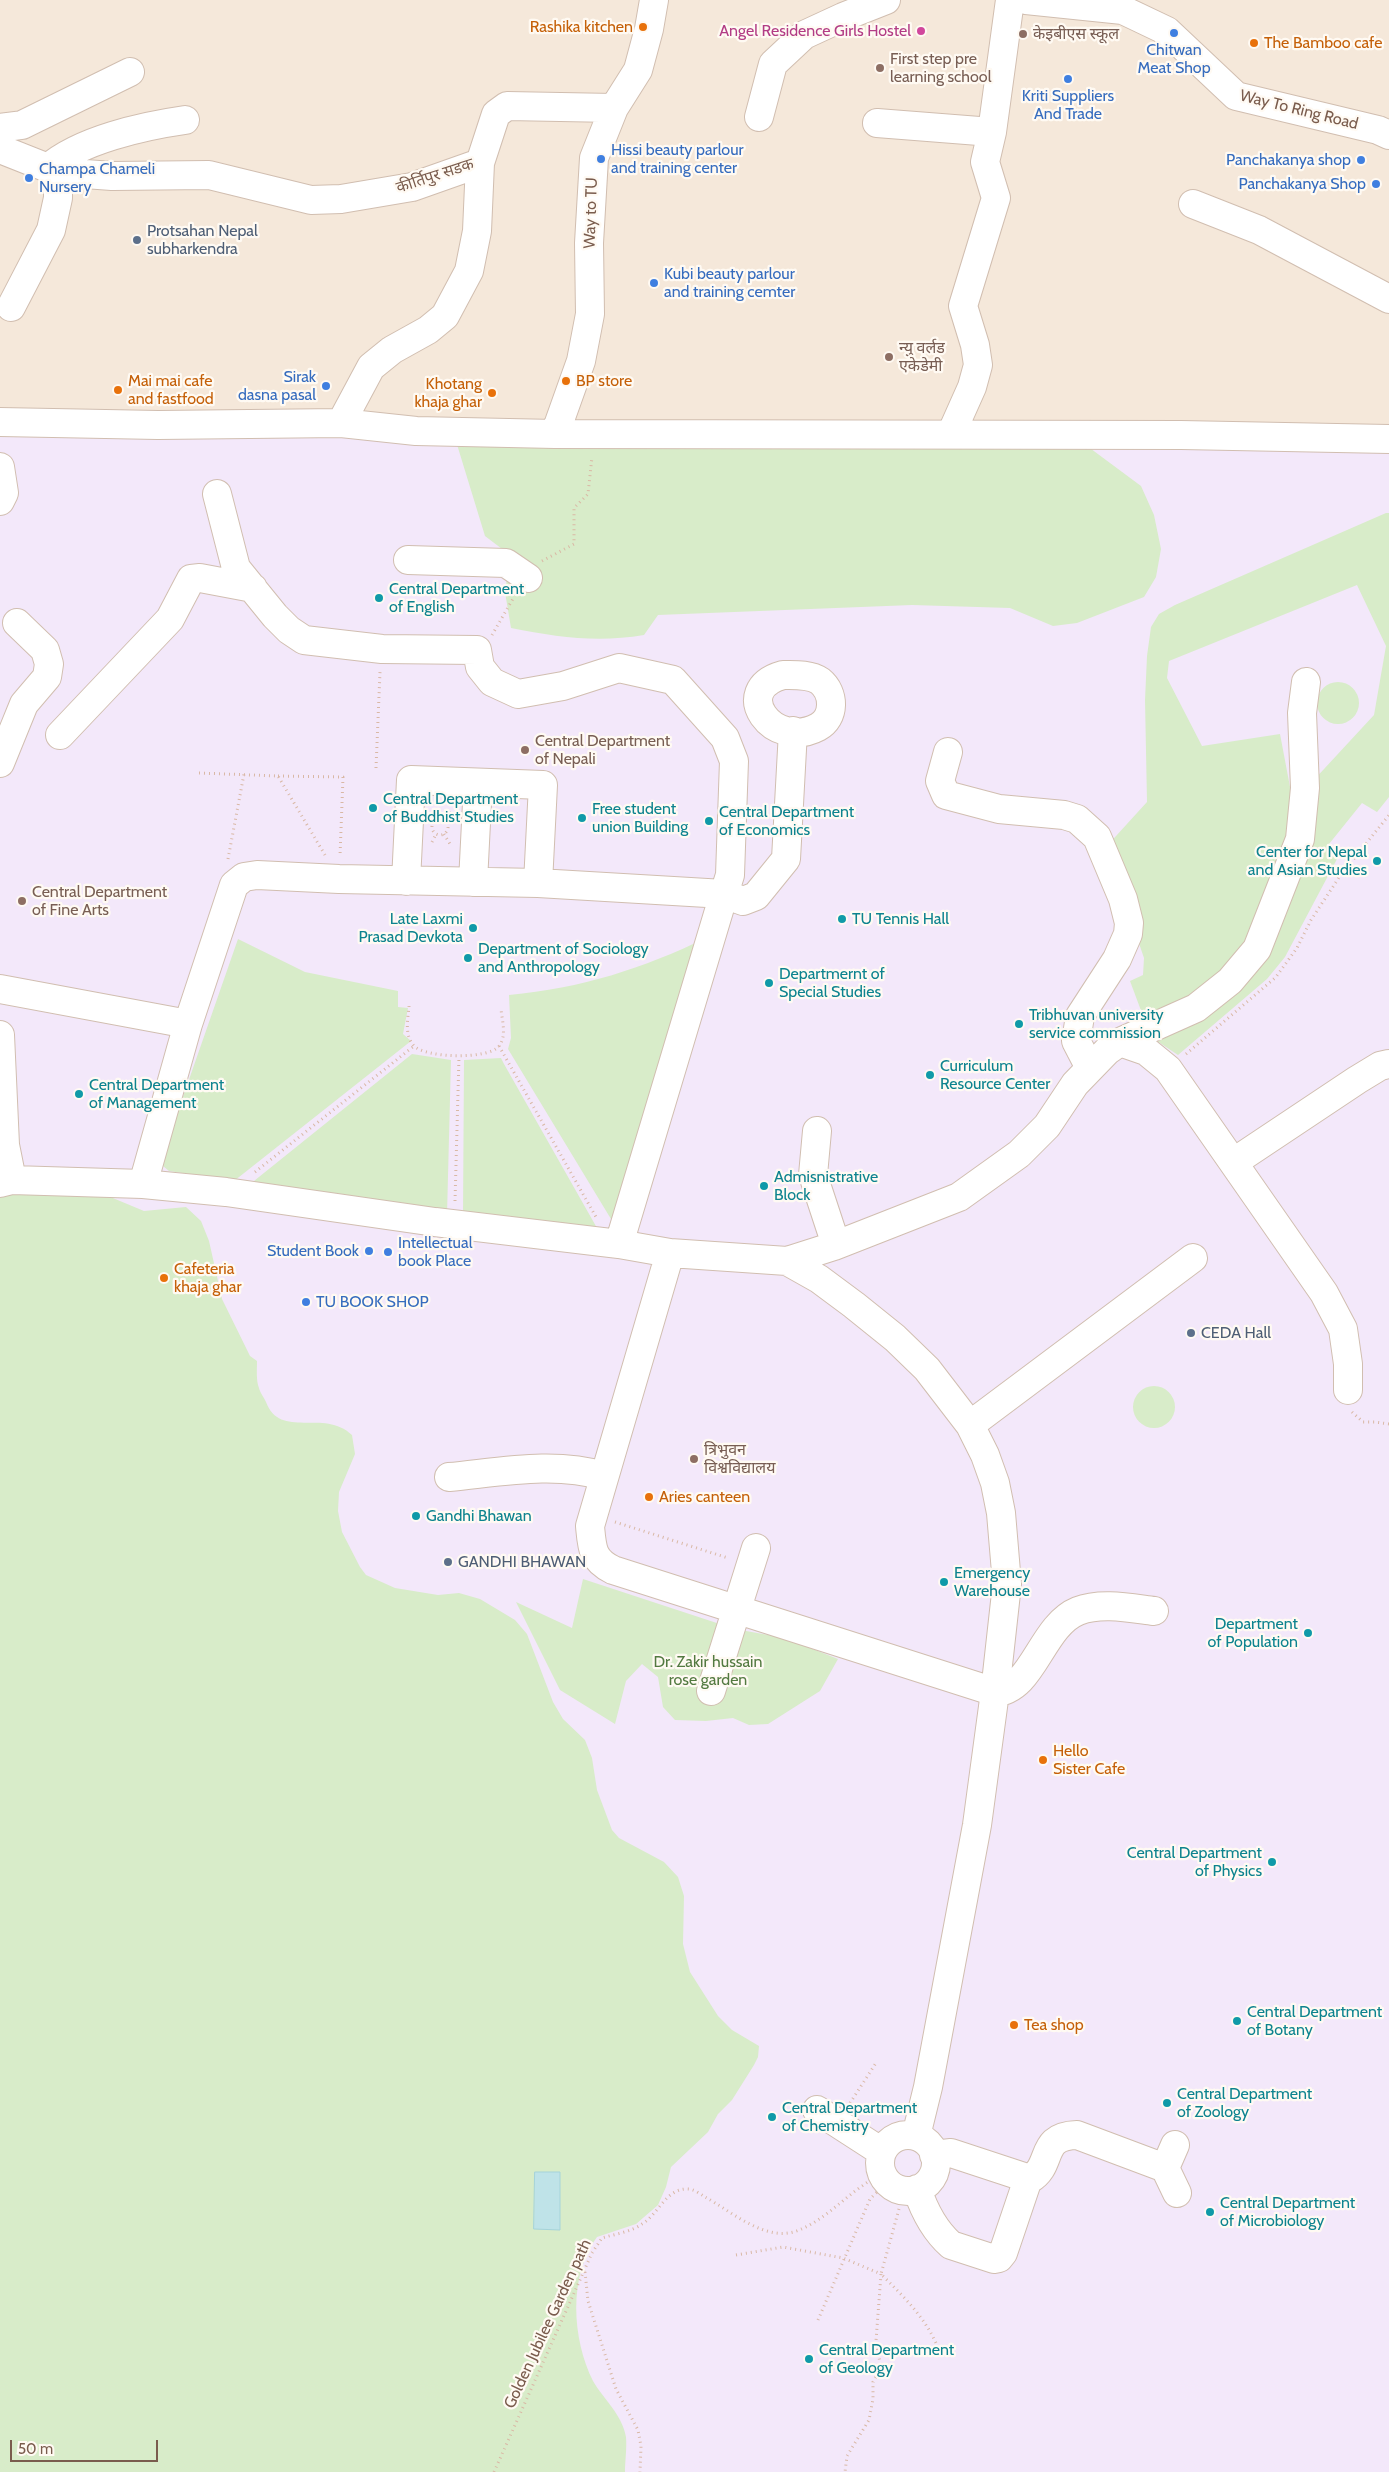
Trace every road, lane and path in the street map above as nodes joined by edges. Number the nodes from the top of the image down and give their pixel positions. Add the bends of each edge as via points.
1 (654, 0) edge
2 (886, 0) edge
3 (1010, 0) edge
4 (1026, 0) edge
5 (1087, 4) edge
6 (130, 72) dead end
7 (614, 108) junction
8 (759, 117) dead end
9 (184, 120) dead end
10 (876, 122) dead end
11 (1385, 127) edge
12 (0, 128) edge
13 (992, 132) junction
14 (0, 149) edge
15 (480, 163) junction
16 (53, 170) junction
17 (1193, 204) dead end
18 (1389, 299) edge
19 (11, 306) dead end
20 (6, 415) edge
21 (341, 423) junction
22 (555, 434) junction
23 (596, 434) junction
24 (951, 434) junction
25 (1389, 438) edge
26 (0, 467) edge
27 (217, 494) dead end
28 (0, 501) edge
29 (408, 560) dead end
30 (528, 578) junction
31 (253, 588) junction
32 (17, 623) dead end
33 (382, 649) junction
34 (477, 650) junction
35 (1306, 682) dead end
36 (793, 731) dead end
37 (60, 736) dead end
38 (948, 752) dead end
39 (0, 763) edge
40 (376, 768) dead end
41 (199, 773) dead end
42 (244, 773) dead end
43 (278, 776) junction
44 (478, 783) junction
45 (1389, 815) edge
46 (433, 831) joint
47 (339, 879) junction
48 (406, 881) junction
49 (473, 882) junction
50 (538, 883) junction
51 (234, 885) junction
52 (724, 894) junction
53 (0, 989) edge
54 (409, 1006) dead end
55 (501, 1009) dead end
56 (188, 1024) junction
57 (0, 1035) edge
58 (1120, 1042) junction
59 (0, 1046) edge
60 (414, 1046) junction
61 (499, 1046) junction
62 (459, 1056) junction
63 (1389, 1064) edge
64 (1090, 1068) junction
65 (1168, 1069) junction
66 (817, 1131) dead end
67 (1234, 1162) junction
68 (254, 1173) dead end
69 (6, 1182) edge
70 (143, 1184) junction
71 (455, 1204) dead end
72 (597, 1219) dead end
73 (619, 1244) junction
74 (836, 1245) junction
75 (670, 1253) junction
76 (1193, 1258) dead end
77 (787, 1262) junction
78 (1348, 1390) joint
79 (1387, 1424) edge
80 (970, 1425) junction
81 (1389, 1428) edge
82 (604, 1476) junction
83 (449, 1477) dead end
84 (593, 1515) junction
85 (753, 1556) joint
86 (737, 1609) junction
87 (1154, 1611) dead end
88 (711, 1691) dead end
89 (995, 1692) junction
90 (876, 2063) dead end
91 (828, 2116) joint
92 (925, 2146) junction
93 (894, 2178) junction
94 (1028, 2179) junction
95 (1177, 2193) dead end
96 (736, 2254) dead end
97 (843, 2258) junction
98 (585, 2272) junction
99 (881, 2274) junction
100 (818, 2320) dead end
101 (936, 2343) dead end
102 (494, 2472) edge
103 (640, 2472) edge
104 (845, 2472) edge

1 - 7 street, Way to TU via 638,70
2 - 8 street via 804,35 773,64
3 - 13 street
4 - 5 street, Way To Ring Road
5 - 11 street, Way To Ring Road via 1123,10 1167,31 1236,96
6 - 12 street via 22,124
7 - 15 street, कीर्तिपुर सडक via 507,106 496,114
7 - 22 street, Way to TU via 594,158 589,243 590,314 581,361
9 - 16 street via 140,127 61,156
10 - 13 street
13 - 24 street via 985,162 996,198 963,306 978,365
14 - 16 street, कीर्तिपुर सडक
15 - 16 street, कीर्तिपुर सडक via 412,186 341,199 311,200 209,175 112,176
15 - 21 street via 477,231 469,271 445,316 428,330 392,350 371,368
16 - 19 street via 58,198 51,230
17 - 18 street via 1259,230
20 - 21 street via 158,425
21 - 22 street via 416,431
22 - 23 street
23 - 24 street
23 - 30 path via 588,494 574,508 574,544 539,562
24 - 25 street
26 - 28 street via 4,493
27 - 31 street via 236,568
29 - 30 street via 506,562
30 - 34 path via 490,638
31 - 33 street via 289,630 304,640
31 - 37 street via 200,578 191,580 170,619
32 - 39 street via 45,650 49,664 47,677 24,704
33 - 34 street
33 - 40 path
34 - 52 street via 480,667 492,682 518,694 563,686 619,668 673,680 725,738 734,761 730,875
35 - 58 street via 1302,713 1305,788 1300,839 1257,949 1230,981 1196,1008
36 - 52 street via 786,859 756,896 743,901
38 - 64 street via 940,781 946,795 999,809 1064,815 1077,819 1097,837 1123,898 1129,923 1118,960 1080,1016 1076,1041
41 - 43 path
42 - 51 path via 228,859
43 - 47 path
43 - 47 path via 343,777
44 - 48 street via 411,780
44 - 49 street
44 - 50 street via 543,785
45 - 65 path via 1340,876 1276,977
46 - 46 path via 437,835 444,834 448,830 446,822 434,821
47 - 48 street
47 - 51 street via 257,875 244,877
48 - 49 street
49 - 50 street
50 - 52 street
51 - 56 street
52 - 73 street
53 - 56 street
54 - 60 path via 407,1033
55 - 61 path via 503,1036
56 - 70 street
57 - 59 street
58 - 64 street
58 - 65 street via 1146,1051
59 - 69 street
60 - 62 path via 424,1052
60 - 68 path
61 - 62 path via 490,1053
61 - 72 path
62 - 71 path
63 - 67 street via 1357,1080
64 - 74 street via 1075,1084 1047,1126 991,1176 960,1197
65 - 67 street
66 - 74 street via 813,1175
67 - 78 street via 1324,1293 1343,1329
69 - 70 street
70 - 73 street
73 - 75 street
74 - 77 street
75 - 77 street
75 - 82 street
76 - 80 street
77 - 80 street via 819,1279 895,1338 927,1369
78 - 79 path via 1351,1411 1363,1422
79 - 81 path
80 - 89 street via 986,1455 995,1483 1004,1548 1006,1584
82 - 83 street via 551,1467
82 - 84 street
84 - 85 path
84 - 86 street via 590,1526 592,1549 601,1564
85 - 86 street
86 - 88 street
86 - 89 street
87 - 89 street via 1103,1607 1072,1614 1056,1627 1024,1676 1011,1688
89 - 92 street via 962,1914 928,2087
90 - 91 path
91 - 93 street
92 - 93 street via 934,2173 929,2181
92 - 93 street via 898,2137 890,2141
92 - 94 street
93 - 94 street via 946,2240 994,2259 1003,2253
93 - 97 path via 870,2199
93 - 98 path, Golden Jubilee Garden path via 864,2183 814,2223 796,2232 777,2233 760,2229 690,2189 674,2191 636,2228 602,2238
93 - 99 path
94 - 95 street via 1038,2175 1056,2139 1077,2135 1170,2156
96 - 97 path via 783,2248
97 - 99 path
97 - 100 path
98 - 102 path, Golden Jubilee Garden path
98 - 103 path via 588,2301 616,2389 638,2430
99 - 101 path via 912,2305
99 - 104 path via 876,2341 881,2368 872,2382 869,2420 847,2456

